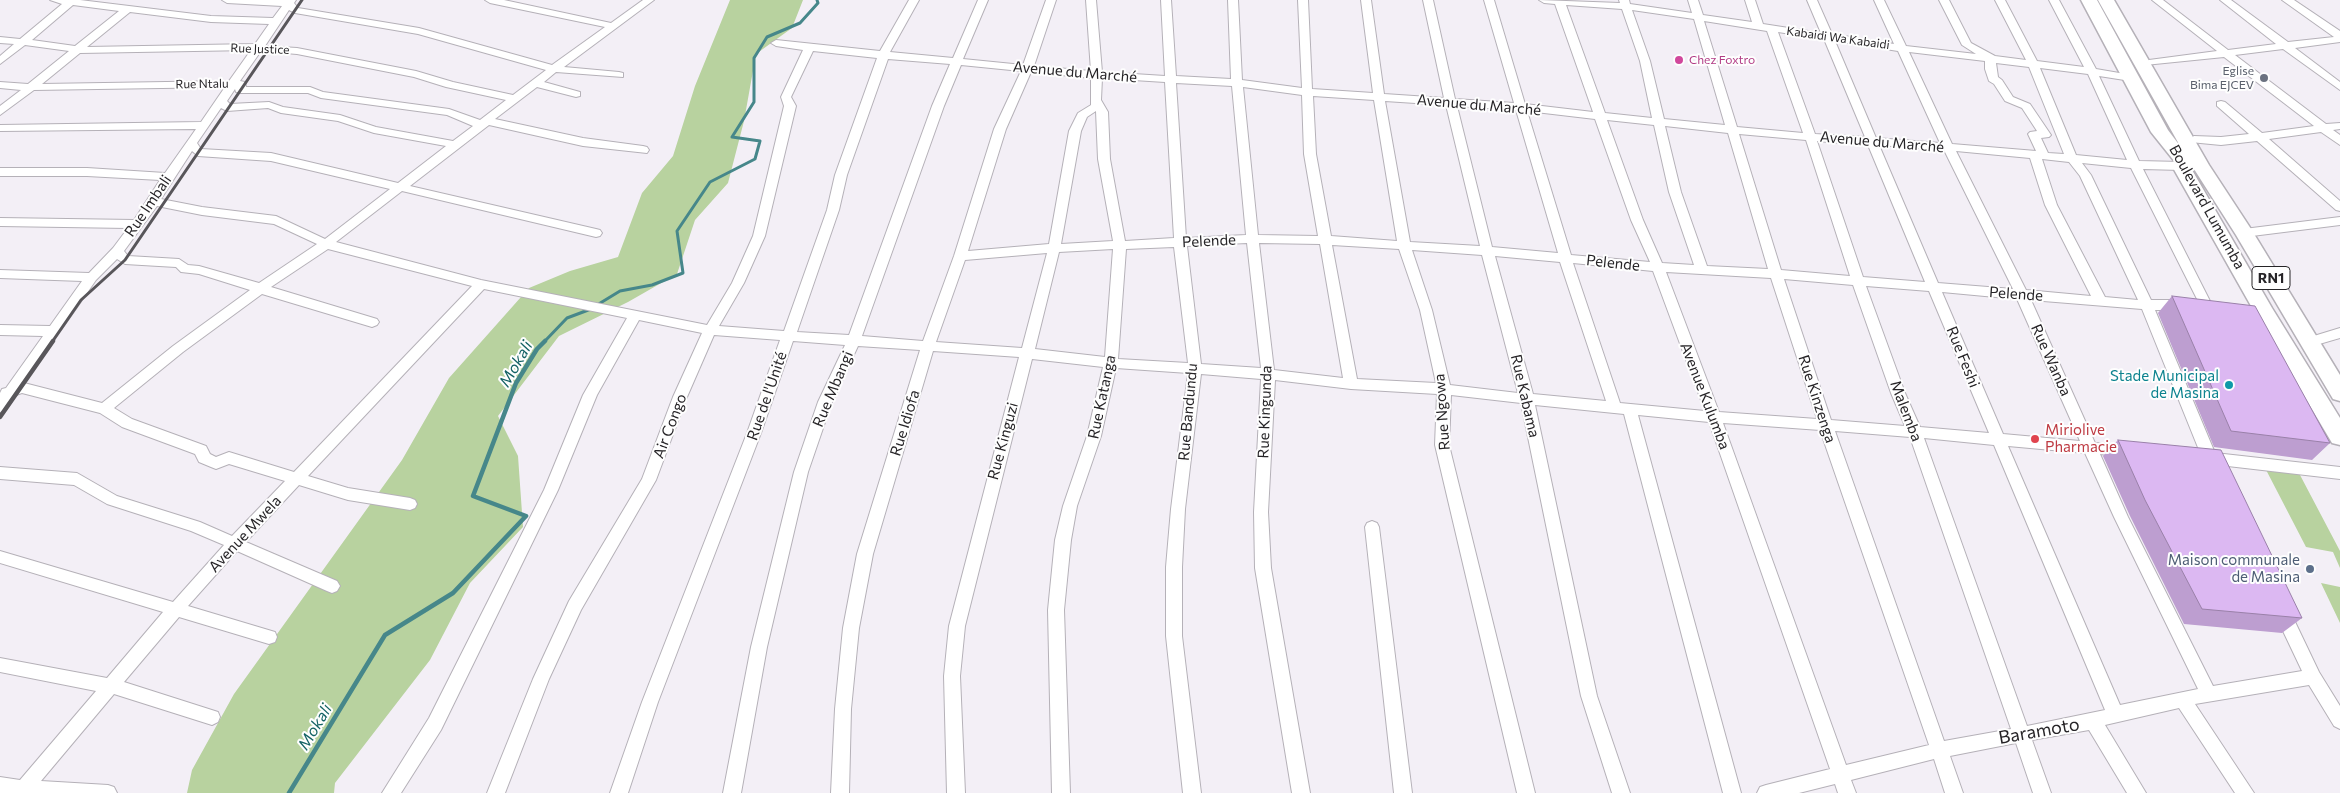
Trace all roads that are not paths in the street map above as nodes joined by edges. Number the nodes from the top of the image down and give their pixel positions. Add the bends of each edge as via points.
1 (55, 0) edge
2 (227, 0) edge
3 (490, 0) edge
4 (649, 0) edge
5 (914, 0) edge
6 (983, 0) edge
7 (1051, 0) edge
8 (1091, 0) edge
9 (1166, 0) edge
10 (1233, 0) edge
11 (1303, 0) edge
12 (1366, 0) edge
13 (1428, 0) edge
14 (1489, 0) edge
15 (1544, 0) edge
16 (1693, 0) edge
17 (1750, 0) edge
18 (1812, 0) edge
19 (1879, 0) edge
20 (1944, 0) edge
21 (2000, 0) edge
22 (2054, 0) edge
23 (2089, 0) edge
24 (2094, 0) edge
25 (2106, 0) edge
26 (2114, 0) edge
27 (2157, 0) edge
28 (2225, 0) edge
29 (2287, 0) edge
30 (73, 1) edge
31 (290, 1) edge
32 (1560, 1) edge
33 (1625, 3) edge
34 (129, 8) junction
35 (1698, 18) junction
36 (277, 21) junction
37 (613, 26) junction
38 (1766, 28) junction
39 (1828, 37) junction
40 (2340, 38) edge
41 (0, 40) edge
42 (24, 42) junction
43 (776, 43) dead end
44 (2286, 46) junction
45 (258, 47) junction
46 (809, 48) junction
47 (1900, 48) junction
48 (77, 50) junction
49 (884, 54) junction
50 (2228, 54) junction
51 (1991, 58) junction
52 (958, 60) junction
53 (0, 61) edge
54 (2150, 63) junction
55 (2033, 64) junction
56 (1028, 67) junction
57 (554, 69) junction
58 (2092, 71) junction
59 (1098, 75) junction
60 (619, 76) dead end
61 (2131, 78) junction
62 (1170, 80) junction
63 (1237, 83) junction
64 (232, 84) junction
65 (536, 84) junction
66 (0, 85) edge
67 (30, 87) junction
68 (2340, 87) edge
69 (1306, 92) junction
70 (576, 94) dead end
71 (1379, 98) junction
72 (515, 100) junction
73 (1096, 100) junction
74 (220, 101) junction
75 (1451, 103) junction
76 (2221, 104) dead end
77 (1521, 108) junction
78 (0, 112) edge
79 (1600, 117) junction
80 (1659, 121) junction
81 (485, 123) junction
82 (203, 126) junction
83 (2340, 126) edge
84 (0, 128) edge
85 (2324, 128) junction
86 (1732, 129) junction
87 (1810, 136) junction
88 (2259, 137) junction
89 (2182, 138) junction
90 (1873, 141) junction
91 (2340, 141) edge
92 (191, 142) junction
93 (455, 145) junction
94 (1948, 147) junction
95 (643, 150) dead end
96 (2035, 155) junction
97 (2071, 157) junction
98 (2134, 163) junction
99 (2189, 166) junction
100 (0, 172) edge
101 (168, 176) junction
102 (400, 186) junction
103 (154, 201) junction
104 (2340, 207) edge
105 (0, 222) edge
106 (2340, 222) edge
107 (136, 224) junction
108 (596, 233) dead end
109 (2244, 233) junction
110 (1253, 239) junction
111 (1326, 240) junction
112 (1180, 243) junction
113 (326, 244) junction
114 (1120, 245) junction
115 (1404, 245) junction
116 (1054, 248) junction
117 (117, 251) junction
118 (1487, 251) junction
119 (960, 256) junction
120 (1565, 258) junction
121 (1656, 268) junction
122 (1702, 270) junction
123 (0, 274) edge
124 (1776, 274) junction
125 (92, 277) junction
126 (1858, 281) junction
127 (481, 284) junction
128 (260, 288) junction
129 (1934, 288) junction
130 (2022, 295) junction
131 (2100, 300) junction
132 (2147, 305) junction
133 (2210, 306) joint
134 (635, 316) junction
135 (372, 322) dead end
136 (0, 330) edge
137 (710, 330) junction
138 (53, 331) junction
139 (2340, 333) edge
140 (788, 334) junction
141 (854, 340) junction
142 (2309, 342) junction
143 (928, 346) junction
144 (1027, 353) junction
145 (1111, 363) junction
146 (1195, 369) junction
147 (1268, 374) junction
148 (1350, 384) junction
149 (1444, 389) junction
150 (4, 393) edge
151 (2340, 393) edge
152 (1527, 399) junction
153 (0, 407) edge
154 (1622, 407) junction
155 (104, 409) junction
156 (1714, 416) junction
157 (1826, 426) junction
158 (1915, 432) junction
159 (2340, 437) edge
160 (1998, 441) junction
161 (2089, 448) junction
162 (2136, 452) edge
163 (2191, 457) edge
164 (2210, 458) junction
165 (0, 473) edge
166 (2340, 473) edge
167 (2218, 476) edge
168 (297, 479) junction
169 (410, 504) dead end
170 (1372, 527) dead end
171 (235, 543) junction
172 (0, 557) edge
173 (332, 586) dead end
174 (2276, 598) edge
175 (175, 610) junction
176 (269, 637) dead end
177 (0, 665) edge
178 (2313, 677) junction
179 (111, 686) junction
180 (2209, 694) junction
181 (2182, 700) junction
182 (2115, 714) junction
183 (212, 717) dead end
184 (2093, 721) junction
185 (2340, 721) edge
186 (2021, 733) junction
187 (1939, 750) junction
188 (1841, 776) junction
189 (0, 785) edge
190 (22, 791) edge
191 (108, 793) edge
192 (391, 793) edge
193 (496, 793) edge
194 (619, 793) edge
195 (732, 793) edge
196 (840, 793) edge
197 (956, 793) edge
198 (1062, 793) edge
199 (1192, 793) edge
200 (1301, 793) edge
201 (1403, 793) edge
202 (1526, 793) edge
203 (1621, 793) edge
204 (1732, 793) edge
205 (1766, 793) edge
206 (1847, 793) edge
207 (1954, 793) edge
208 (2042, 793) edge
209 (2137, 793) edge
210 (2245, 793) edge

1 - 30 street
2 - 31 street
3 - 37 street
4 - 37 street
5 - 49 street, Rue de l'Unité
6 - 52 street, Rue Mbangi
7 - 56 street, Rue Idiofa
8 - 59 street, Rue Katanga
9 - 62 street, Rue Bandundu
10 - 63 street, Rue Kingunda
11 - 69 street
12 - 71 street, Rue Ngowa
13 - 75 street, Rue Kabama
14 - 77 street
15 - 32 street, Kabaidi Wa Kabaidi
16 - 35 street, Rue Kinzenga
17 - 38 street, Malemba
18 - 39 street, Rue Feshi
19 - 47 street, Rue Wanba
20 - 51 street via 1967,45
21 - 55 street
22 - 58 street
23 - 61 highway
24 - 89 highway, Boulevard Lumumba / RN1
25 - 89 highway, Boulevard Lumumba / RN1
26 - 54 highway
27 - 50 street
28 - 44 street
29 - 40 street
30 - 34 street
30 - 42 street
31 - 36 street, Rue Imbali
31 - 57 street via 295,10 419,32
32 - 33 street, Kabaidi Wa Kabaidi
32 - 79 street, Avenue Kulumba
33 - 35 street, Kabaidi Wa Kabaidi
33 - 80 street via 1645,61
34 - 36 street via 211,19
34 - 48 street
35 - 38 street, Kabaidi Wa Kabaidi
35 - 86 street, Rue Kinzenga
36 - 45 street, Rue Imbali
37 - 57 street
38 - 39 street, Kabaidi Wa Kabaidi
38 - 87 street, Malemba
39 - 47 street, Kabaidi Wa Kabaidi
39 - 90 street, Rue Feshi
40 - 44 street
41 - 42 street, Rue Justice
42 - 48 street, Rue Justice
42 - 53 street
43 - 46 street, Avenue du Marché
44 - 50 street
44 - 68 street
45 - 48 street, Rue Justice
45 - 64 street, Rue Imbali
45 - 72 street, Rue Justice via 320,54 380,66
46 - 49 street, Avenue du Marché
46 - 137 street, Air Congo via 786,97 790,106 759,236 738,283
47 - 51 street, Kabaidi Wa Kabaidi
47 - 94 street, Rue Wanba
48 - 67 street
49 - 52 street, Avenue du Marché
49 - 140 street, Rue de l'Unité
50 - 54 street
50 - 85 street
51 - 55 street, Kabaidi Wa Kabaidi
51 - 96 street via 1993,79 2010,99 2026,106 2045,135 2034,134 2042,153
52 - 56 street, Avenue du Marché
52 - 141 street, Rue Mbangi via 938,106
54 - 89 highway
55 - 58 street, Kabaidi Wa Kabaidi
55 - 97 street
56 - 59 street, Avenue du Marché
56 - 119 street, Rue Idiofa via 1000,129
57 - 60 street
57 - 65 street
58 - 61 street, Kabaidi Wa Kabaidi
58 - 98 street
59 - 62 street, Avenue du Marché
59 - 73 street, Rue Katanga
61 - 99 highway via 2160,132
62 - 63 street, Avenue du Marché
62 - 112 street, Rue Bandundu
63 - 69 street, Avenue du Marché
63 - 110 street, Rue Kingunda
64 - 67 street, Rue Ntalu
64 - 74 street, Rue Imbali
64 - 81 street, Rue Ntalu via 241,84 240,90 310,90 321,95 376,100 449,112
65 - 70 street
65 - 72 street
66 - 67 street, Rue Ntalu
67 - 78 street
69 - 71 street, Avenue du Marché
69 - 111 street via 1310,154
71 - 75 street, Avenue du Marché
71 - 115 street, Rue Ngowa
72 - 81 street
73 - 114 street, Rue Katanga via 1102,112 1104,159
73 - 116 street, Rue Kinguzi via 1096,106 1082,115 1075,131
74 - 82 street, Rue Imbali
74 - 93 street via 228,108 269,105
75 - 77 street, Avenue du Marché
75 - 118 street, Rue Kabama
76 - 88 street
77 - 79 street, Avenue du Marché
77 - 120 street
79 - 80 street, Avenue du Marché
79 - 121 street, Avenue Kulumba
80 - 86 street, Avenue du Marché
80 - 122 street via 1675,192
81 - 93 street
81 - 95 street
82 - 84 street
82 - 92 street, Rue Imbali
83 - 85 street
85 - 88 street
85 - 91 street
86 - 87 street, Avenue du Marché
86 - 124 street, Rue Kinzenga
87 - 90 street, Avenue du Marché
87 - 126 street, Malemba
88 - 89 street via 2221,140
88 - 104 street
89 - 99 highway, Boulevard Lumumba / RN1
89 - 99 highway
90 - 94 street, Avenue du Marché
90 - 129 street, Rue Feshi
92 - 101 street, Rue Imbali
92 - 102 street via 198,152 271,157
93 - 102 street
94 - 96 street, Avenue du Marché
94 - 130 street, Rue Wanba
96 - 97 street, Avenue du Marché
96 - 131 street via 2051,205
97 - 98 street, Avenue du Marché
97 - 132 street via 2085,175
98 - 99 street, Avenue du Marché
98 - 133 street
99 - 109 highway, Boulevard Lumumba / RN1
99 - 159 highway, Boulevard Lumumba / RN1 via 2257,312
100 - 101 street
101 - 103 street, Rue Imbali
102 - 108 street
102 - 113 street
103 - 107 street, Rue Imbali
103 - 113 street via 276,220
105 - 107 street
106 - 109 street
107 - 117 street, Rue Imbali
109 - 142 highway, Boulevard Lumumba / RN1
110 - 111 street, Pelende
110 - 112 street, Pelende
110 - 147 street, Rue Kingunda
111 - 115 street, Pelende
111 - 148 street
112 - 114 street, Pelende
112 - 146 street, Rue Bandundu
113 - 127 street
113 - 128 street
114 - 116 street, Pelende
114 - 145 street, Rue Katanga
115 - 118 street, Pelende
115 - 149 street, Rue Ngowa via 1426,310
116 - 119 street, Pelende
116 - 144 street, Rue Kinguzi
117 - 125 street, Rue Imbali
117 - 128 street via 125,260 179,263 185,269
118 - 120 street, Pelende
118 - 152 street, Rue Kabama
119 - 143 street, Rue Idiofa
120 - 121 street, Pelende
120 - 154 street
121 - 122 street, Pelende
121 - 156 street, Avenue Kulumba
122 - 124 street, Pelende
123 - 125 street
124 - 126 street, Pelende
124 - 157 street, Rue Kinzenga
125 - 138 street, Rue Imbali
126 - 129 street, Pelende
126 - 158 street, Malemba
127 - 134 street
127 - 168 street, Avenue Mwela
128 - 135 street
128 - 155 street
129 - 130 street, Pelende
129 - 160 street, Rue Feshi
130 - 131 street, Pelende
130 - 161 street, Rue Wanba
131 - 132 street, Pelende
132 - 133 street, Pelende
132 - 164 street
134 - 137 street
134 - 192 street via 590,395 551,490 435,724
136 - 138 street
137 - 140 street
137 - 193 street, Air Congo via 680,397 649,480 576,606 540,679
138 - 150 street, Rue Imbali
139 - 142 street
140 - 141 street
140 - 194 street, Rue de l'Unité
141 - 143 street
141 - 195 street, Rue Mbangi via 826,402 801,472 759,647
142 - 151 highway, Boulevard Lumumba / RN1
143 - 144 street
143 - 196 street, Rue Idiofa via 865,554 851,628 843,709
144 - 145 street
144 - 197 street, Rue Kinguzi via 957,626 952,676
145 - 146 street
145 - 198 street, Rue Katanga via 1094,436 1070,506 1063,540 1056,610
146 - 147 street
146 - 199 street, Rue Bandundu via 1178,509 1174,577 1174,636
147 - 148 street
147 - 200 street, Rue Kingunda via 1261,512 1264,568
148 - 149 street
149 - 152 street
149 - 202 street, Rue Ngowa via 1442,445
150 - 153 street, Rue Imbali
150 - 155 street via 22,388
152 - 154 street
152 - 203 street, Rue Kabama via 1589,696
154 - 156 street
154 - 204 street
155 - 168 street via 127,422 201,450 204,458 216,463 229,458
156 - 157 street
156 - 188 street, Avenue Kulumba
157 - 158 street
157 - 187 street, Rue Kinzenga
158 - 160 street
158 - 186 street, Malemba
160 - 161 street
160 - 182 street, Rue Feshi
161 - 162 street
161 - 180 street, Rue Wanba
163 - 164 street
164 - 166 street
164 - 167 street
165 - 171 street via 77,479 112,500 158,513
168 - 169 street via 348,494
168 - 171 street, Avenue Mwela
170 - 201 street
171 - 173 street
171 - 175 street, Avenue Mwela
172 - 175 street
174 - 178 street
175 - 176 street
175 - 179 street, Avenue Mwela
177 - 179 street
178 - 180 street, Baramoto
178 - 185 street
179 - 183 street
179 - 190 street, Avenue Mwela
180 - 181 street, Baramoto
181 - 182 street, Baramoto
181 - 210 street
182 - 184 street, Baramoto
184 - 186 street, Baramoto
184 - 209 street
186 - 187 street, Baramoto
186 - 208 street, Malemba
187 - 188 street, Baramoto
187 - 207 street, Rue Kinzenga
188 - 205 street, Baramoto
188 - 206 street, Avenue Kulumba
189 - 190 street
190 - 191 street

